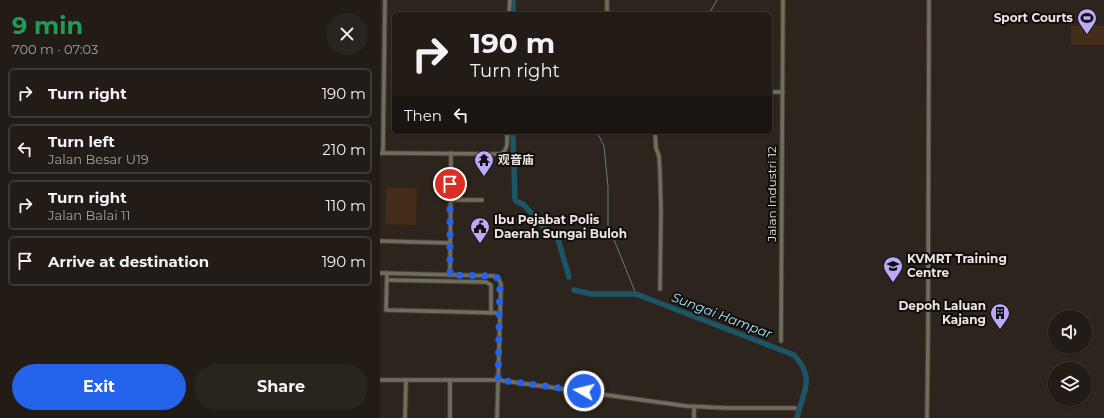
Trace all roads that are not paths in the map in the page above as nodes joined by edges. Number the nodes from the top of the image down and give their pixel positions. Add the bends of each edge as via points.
1 (385, 0) edge
2 (510, 0) edge
3 (607, 0) edge
4 (783, 0) edge
5 (929, 0) edge
6 (509, 12) edge
7 (607, 12) edge
8 (772, 92) edge
9 (783, 92) junction
10 (507, 134) edge
11 (655, 134) edge
12 (382, 153) edge
13 (451, 153) junction
14 (450, 200) junction
15 (482, 200) dead end
16 (380, 241) edge
17 (450, 242) junction
18 (380, 272) edge
19 (387, 273) junction
20 (450, 275) junction
21 (387, 280) junction
22 (660, 289) dead end
23 (490, 313) junction
24 (500, 313) junction
25 (781, 341) dead end
26 (380, 380) edge
27 (406, 380) junction
28 (450, 380) junction
29 (498, 380) junction
30 (694, 407) junction
31 (795, 408) dead end
32 (405, 418) edge
33 (450, 418) edge
34 (497, 418) edge
35 (694, 418) edge
36 (927, 418) edge

1 - 12 street
2 - 6 street
3 - 7 street
4 - 9 street, Jalan Industri 12
5 - 36 street
8 - 9 street
9 - 25 street, Jalan Industri 12
10 - 13 street via 505,152
11 - 22 street via 660,172
12 - 13 street
13 - 14 street
14 - 15 street
14 - 17 street
16 - 17 street
17 - 20 street
18 - 19 street
19 - 20 street
19 - 21 street
20 - 24 street via 494,276 499,279
21 - 23 street via 486,282 491,285
21 - 23 street via 386,310
23 - 24 street
24 - 29 street
26 - 27 street
27 - 28 street
27 - 32 street
28 - 29 street
28 - 33 street
29 - 30 street
29 - 34 street
30 - 31 street
30 - 35 street

